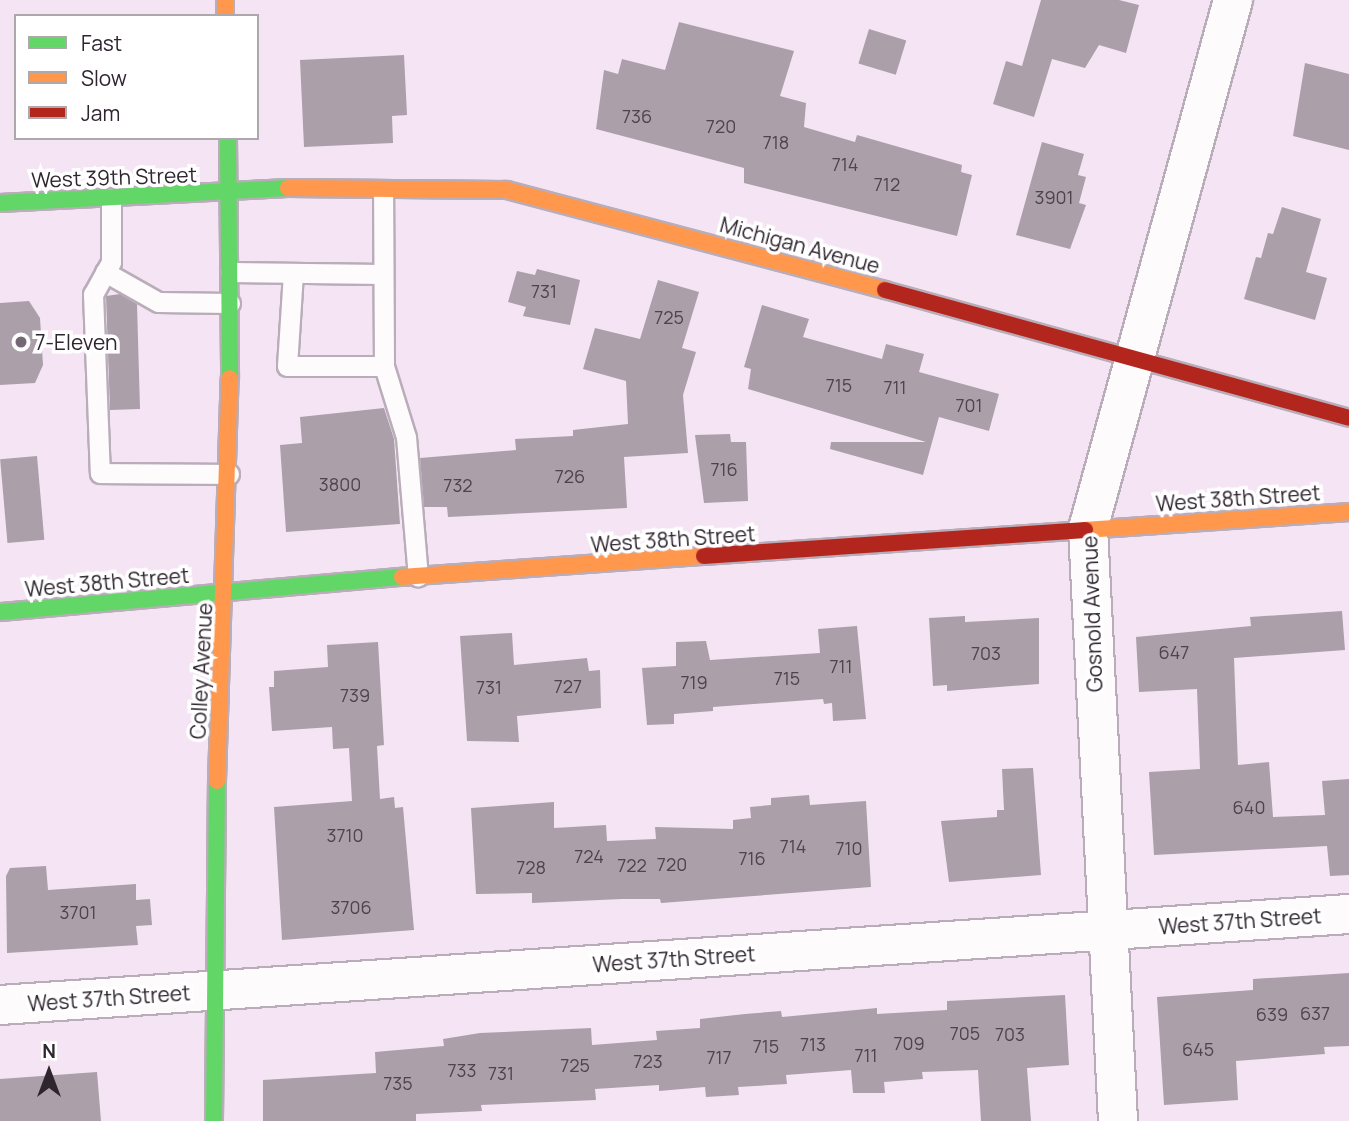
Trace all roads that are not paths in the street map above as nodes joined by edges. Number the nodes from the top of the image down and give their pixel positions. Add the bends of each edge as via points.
1 (1233, 0) edge
2 (228, 140) edge
3 (383, 191) junction
4 (229, 193) junction
5 (111, 198) junction
6 (0, 202) edge
7 (105, 272) junction
8 (230, 272) junction
9 (293, 273) junction
10 (382, 274) junction
11 (230, 303) junction
12 (1138, 356) junction
13 (384, 366) junction
14 (1349, 418) edge
15 (229, 474) junction
16 (1349, 512) edge
17 (1088, 529) junction
18 (418, 576) junction
19 (226, 592) junction
20 (0, 612) edge
21 (1349, 914) edge
22 (1104, 930) junction
23 (215, 992) junction
24 (0, 1005) edge
25 (214, 1121) edge
26 (1118, 1121) edge

1 - 12 street, Gosnold Avenue
2 - 4 main road, Colley Avenue
3 - 4 main road, Michigan Avenue
3 - 10 lane
3 - 12 main road, Michigan Avenue via 507,190
4 - 5 main road, West 39th Street
4 - 8 main road, Colley Avenue
5 - 6 main road, West 39th Street
5 - 7 lane via 111,262
7 - 11 lane via 158,302
7 - 15 lane via 93,294 100,473
8 - 9 lane
8 - 11 main road, Colley Avenue
9 - 10 lane
9 - 13 lane via 287,366
10 - 13 lane
11 - 15 main road, Colley Avenue
12 - 14 main road, Michigan Avenue
12 - 17 street, Gosnold Avenue
13 - 18 lane via 406,437
15 - 19 main road, Colley Avenue
16 - 17 main road, West 38th Street
17 - 18 main road, West 38th Street
17 - 22 street, Gosnold Avenue
18 - 19 main road, West 38th Street
19 - 20 main road, West 38th Street
19 - 23 main road, Colley Avenue
21 - 22 street, West 37th Street
22 - 23 street, West 37th Street
22 - 26 street, Gosnold Avenue
23 - 24 street, West 37th Street
23 - 25 main road, Colley Avenue

